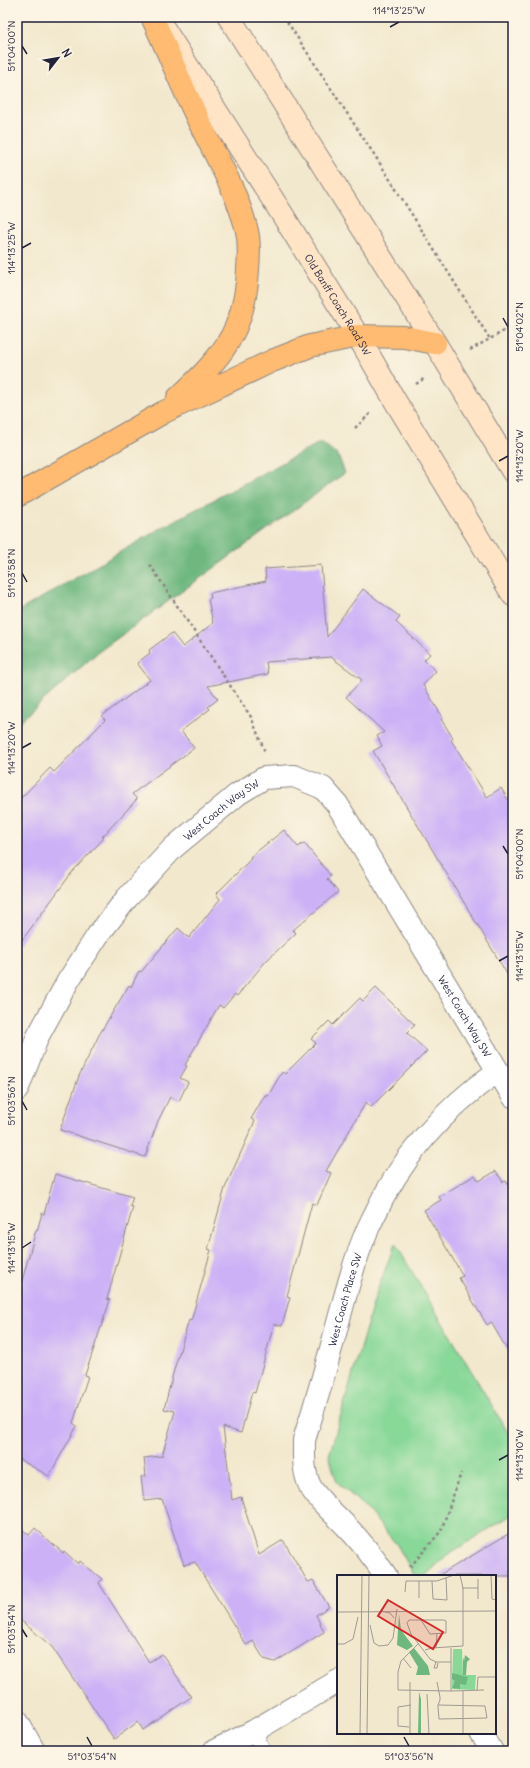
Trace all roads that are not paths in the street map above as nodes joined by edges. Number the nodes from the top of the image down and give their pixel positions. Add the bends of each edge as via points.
1 (152, 17) edge
2 (157, 17) edge
3 (229, 17) edge
4 (358, 336) junction
5 (435, 343) junction
6 (164, 412) junction
7 (513, 472) edge
8 (17, 496) edge
9 (513, 595) edge
10 (498, 1071) junction
11 (17, 1090) edge
12 (513, 1096) edge
13 (385, 1575) edge
14 (337, 1682) edge
15 (17, 1721) edge
16 (254, 1731) junction
17 (482, 1734) edge
18 (34, 1751) edge
19 (214, 1751) edge
20 (263, 1751) edge
21 (492, 1751) edge

1 - 6 highway via 247,228 249,258 248,284 236,330 207,372
2 - 4 main road, Old Banff Coach Road SW
3 - 5 main road
4 - 5 highway via 404,337
4 - 6 highway via 310,346
4 - 9 main road, Old Banff Coach Road SW
5 - 7 main road
6 - 8 highway
10 - 11 street, West Coach Way SW via 337,804 323,788 310,782 294,776 275,776 264,778 238,794 173,848 127,898 98,935 68,981 38,1036
10 - 12 street
10 - 13 street, West Coach Place SW via 459,1100 417,1145 371,1220 357,1258 304,1440 306,1474 310,1486 357,1537
14 - 16 street
15 - 18 street
16 - 19 street
16 - 20 lane
17 - 21 street

